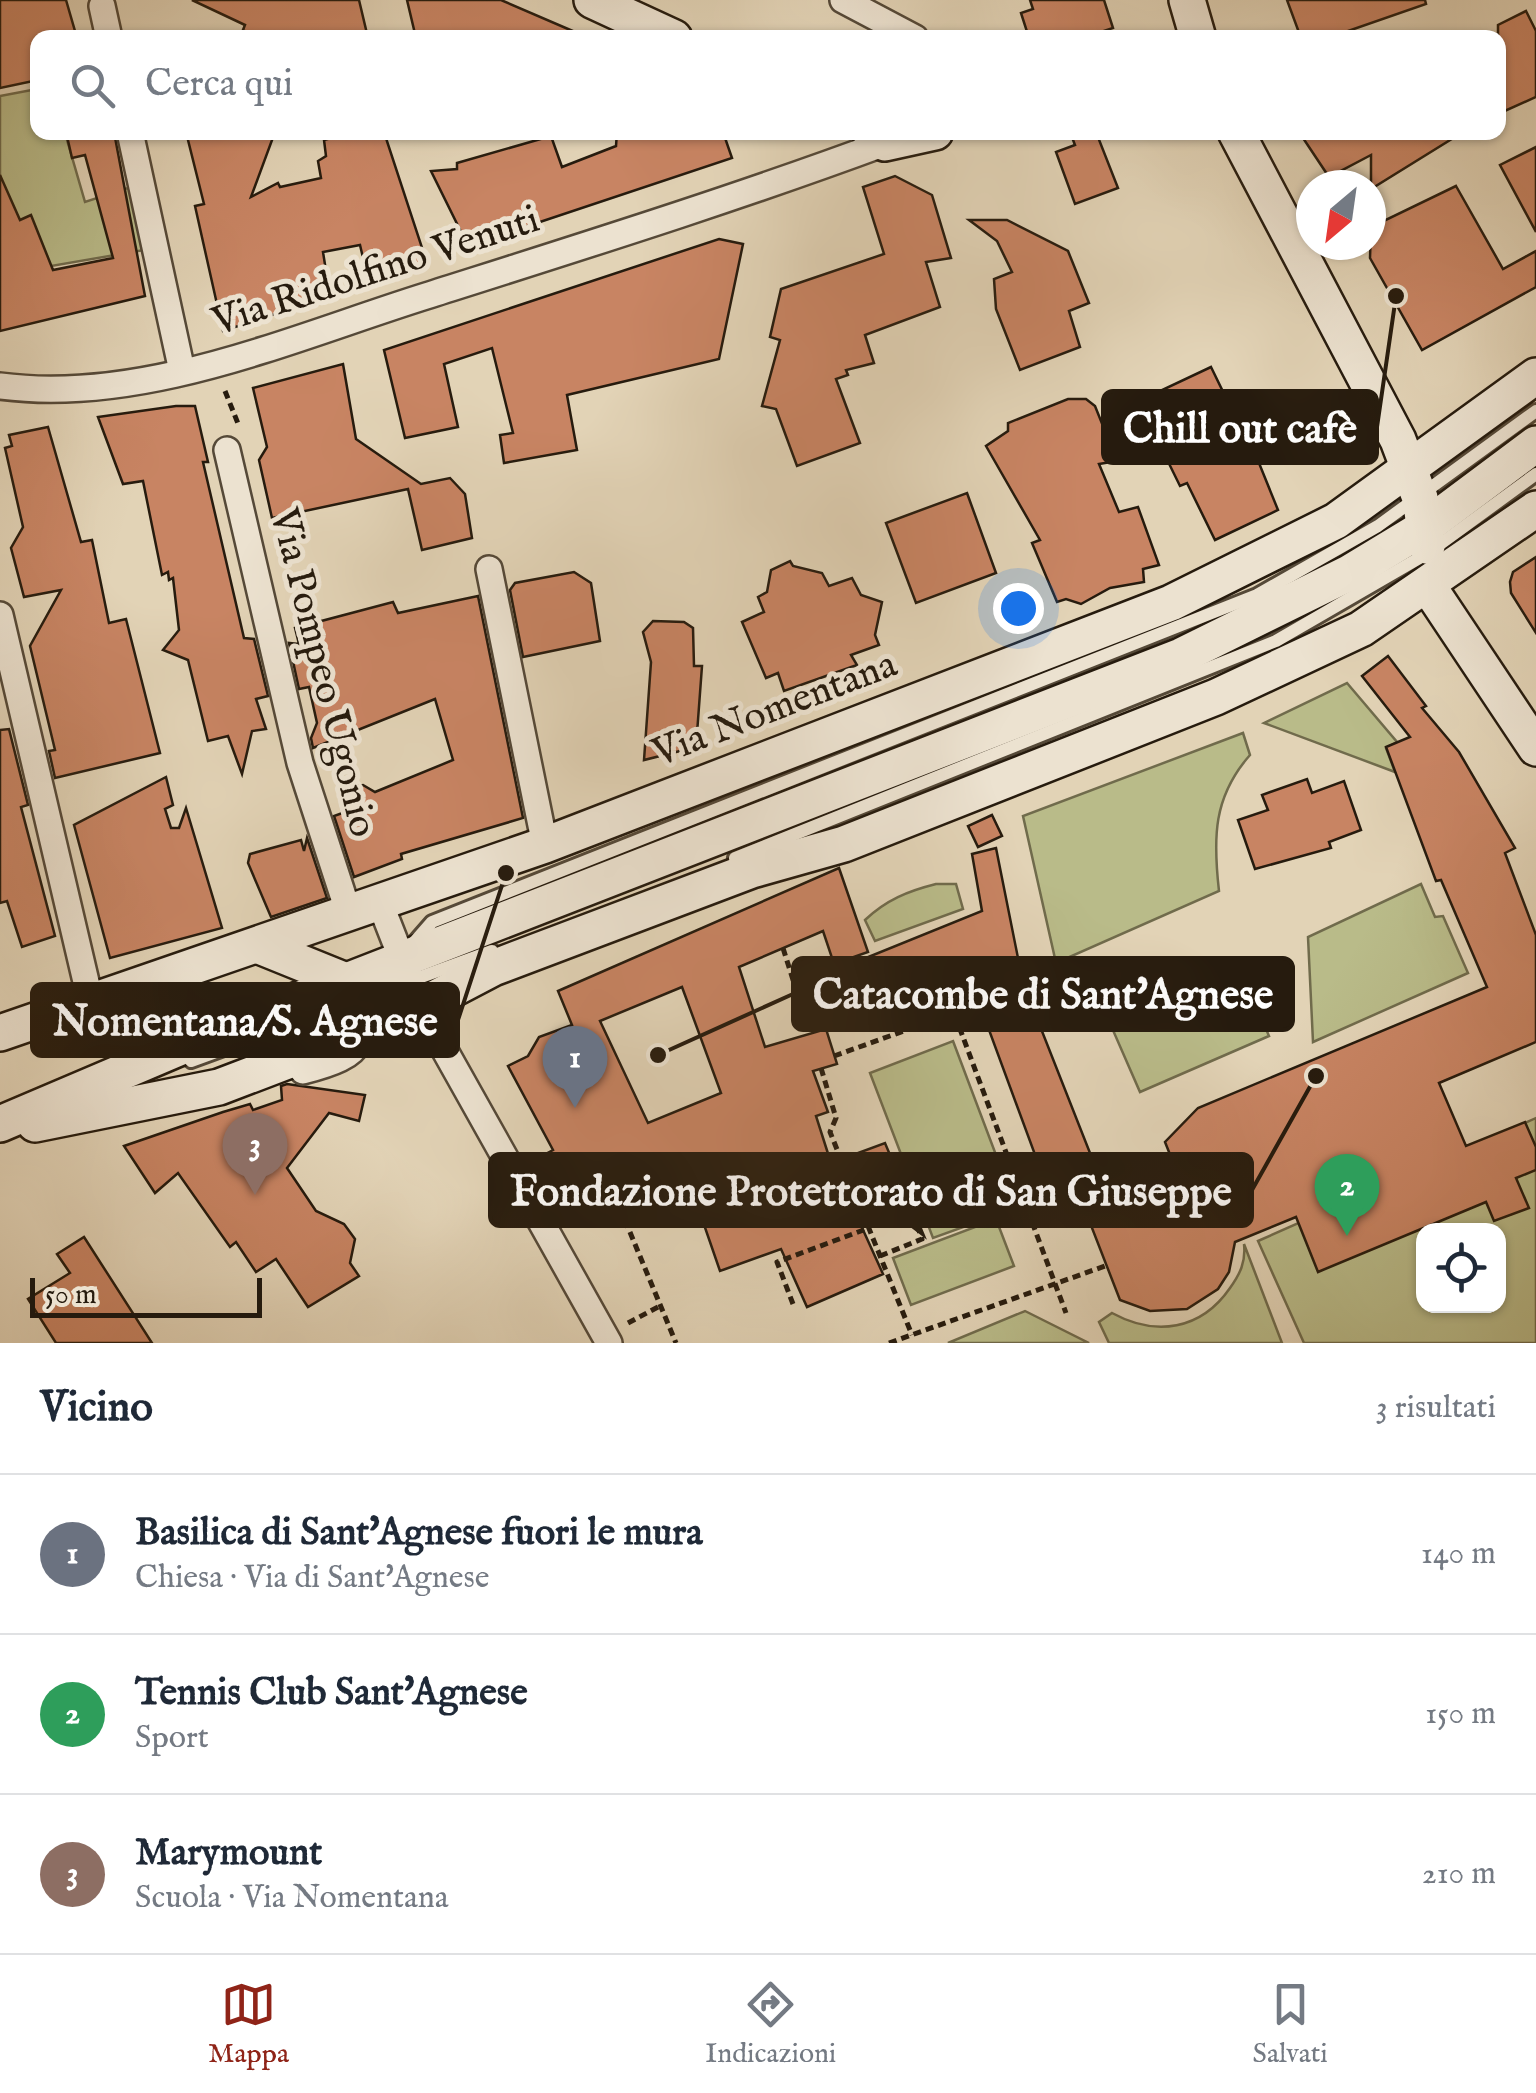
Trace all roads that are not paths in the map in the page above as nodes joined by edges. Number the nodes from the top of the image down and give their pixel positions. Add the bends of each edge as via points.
1 (592, 0) edge
2 (843, 0) edge
3 (1187, 0) edge
4 (102, 6) dead end
5 (881, 29) edge
6 (107, 30) edge
7 (657, 30) edge
8 (1196, 30) edge
9 (132, 140) edge
10 (872, 140) edge
11 (1240, 140) edge
12 (182, 371) junction
13 (1536, 376) edge
14 (0, 386) edge
15 (1536, 411) edge
16 (1536, 444) edge
17 (228, 450) dead end
18 (1536, 474) edge
19 (1536, 509) edge
20 (1422, 527) junction
21 (490, 569) dead end
22 (0, 615) edge
23 (1536, 748) edge
24 (546, 845) junction
25 (712, 867) dead end
26 (365, 908) junction
27 (516, 942) dead end
28 (256, 945) junction
29 (410, 983) junction
30 (90, 1002) junction
31 (355, 1006) junction
32 (0, 1033) edge
33 (0, 1128) edge
34 (607, 1339) edge

1 - 7 street
2 - 5 street
3 - 8 street
4 - 6 street
9 - 12 street
10 - 12 street, Via Ridolfino Venuti via 766,186
11 - 20 street
12 - 14 street, Via Ridolfino Venuti via 91,386
13 - 20 street, Via Nomentana
15 - 20 lane, Via Nomentana
16 - 20 street, Via Nomentana
17 - 26 street, Via Pompeo Ugonio via 300,763
18 - 20 lane, Via Nomentana
19 - 20 street, Via Nomentana
20 - 23 street
20 - 24 street, Via Nomentana via 1336,521 1184,597
20 - 25 lane, Via Nomentana via 1336,609 1228,663
20 - 29 street, Via Nomentana via 1318,592 1181,656
20 - 29 street, Via Nomentana via 1362,630 1216,697 844,844 762,866 492,968
21 - 24 street
22 - 30 street
24 - 26 street, Via Nomentana
26 - 28 street, Via Nomentana
26 - 29 street, Via Pompeo Ugonio
27 - 29 lane, Via Nomentana
28 - 30 street, Via Nomentana
28 - 31 street
29 - 31 street, Via Nomentana
29 - 31 street, Via Nomentana
29 - 34 street, Via Pompeo Ugonio
30 - 32 street, Via Nomentana
31 - 33 street, Via Nomentana
31 - 33 street, Via Nomentana via 220,1087

